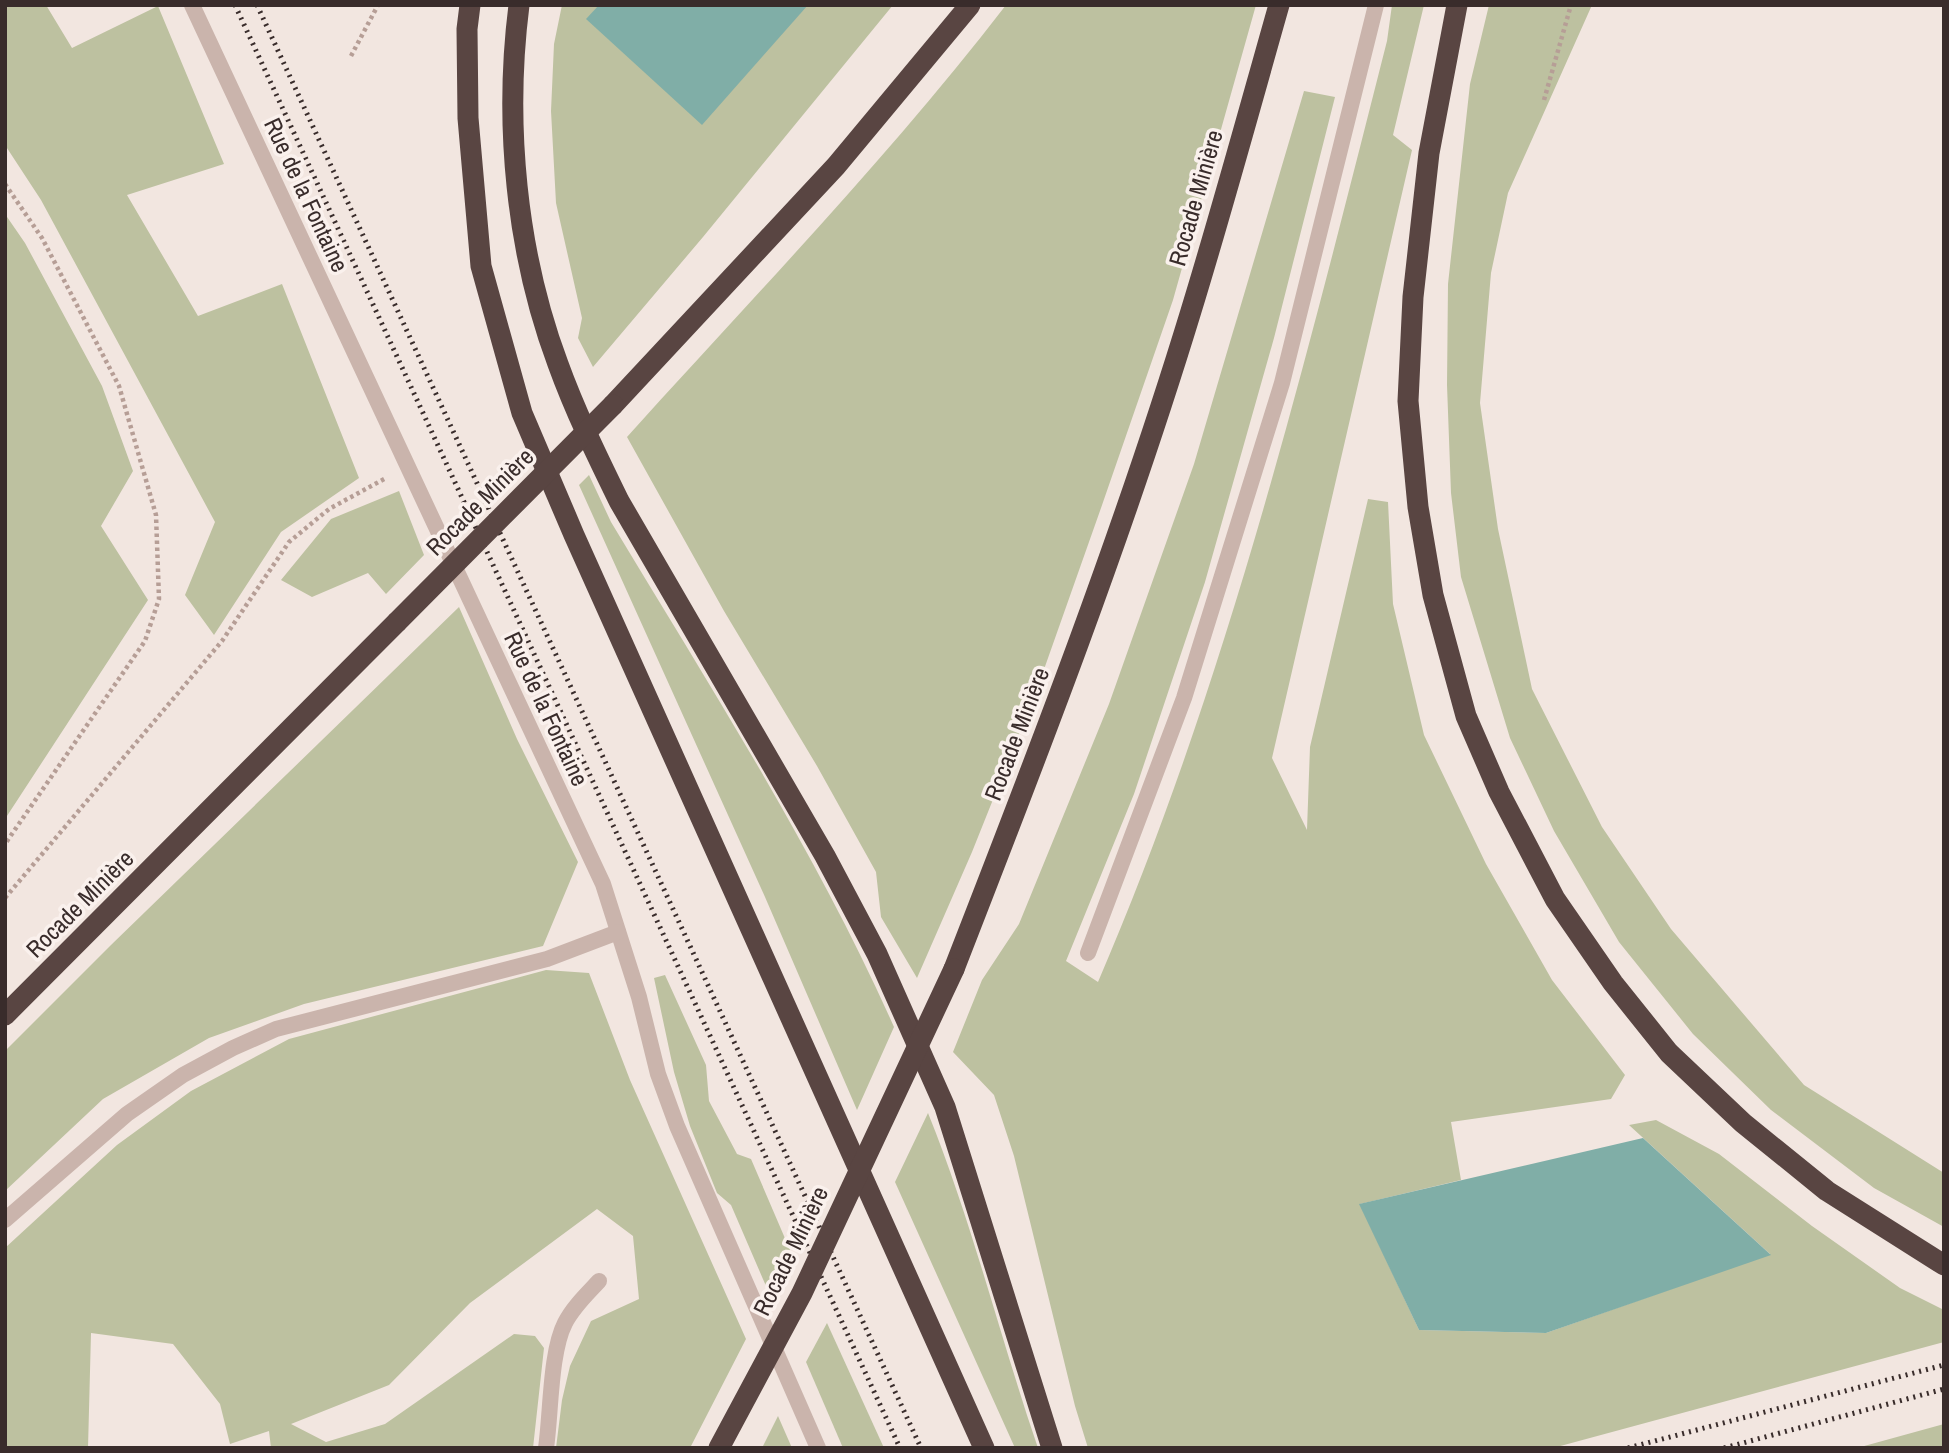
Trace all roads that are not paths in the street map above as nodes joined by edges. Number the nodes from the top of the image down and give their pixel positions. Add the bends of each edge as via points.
1 (192, 5) edge
2 (470, 5) edge
3 (519, 5) edge
4 (970, 5) edge
5 (1279, 5) edge
6 (1376, 5) edge
7 (1457, 5) edge
8 (618, 932) junction
9 (1088, 953) dead end
10 (5, 1016) edge
11 (5, 1220) edge
12 (1944, 1265) edge
13 (599, 1280) dead end
14 (546, 1448) edge
15 (719, 1448) edge
16 (818, 1448) edge
17 (984, 1448) edge
18 (1052, 1448) edge

1 - 8 lane, Rue de la Fontaine via 603,884
2 - 17 highway via 468,118 481,266 522,413
3 - 18 highway via 514,79 518,193 527,256 557,363 619,501 877,954 945,1107
4 - 10 highway, Rocade Minière, bridge via 836,166 613,405
5 - 15 highway, Rocade Minière, bridge via 1191,311 1057,706 954,969 802,1293
6 - 9 lane via 1282,383 1184,698
7 - 12 highway via 1429,153 1413,297 1408,401 1418,507 1433,595 1466,716 1499,792 1555,899 1669,1053 1742,1123 1827,1191
8 - 11 lane via 547,959 276,1029 233,1048 183,1075 127,1114
8 - 16 lane, Rue de la Fontaine via 677,1126
13 - 14 lane via 573,1309 556,1350

